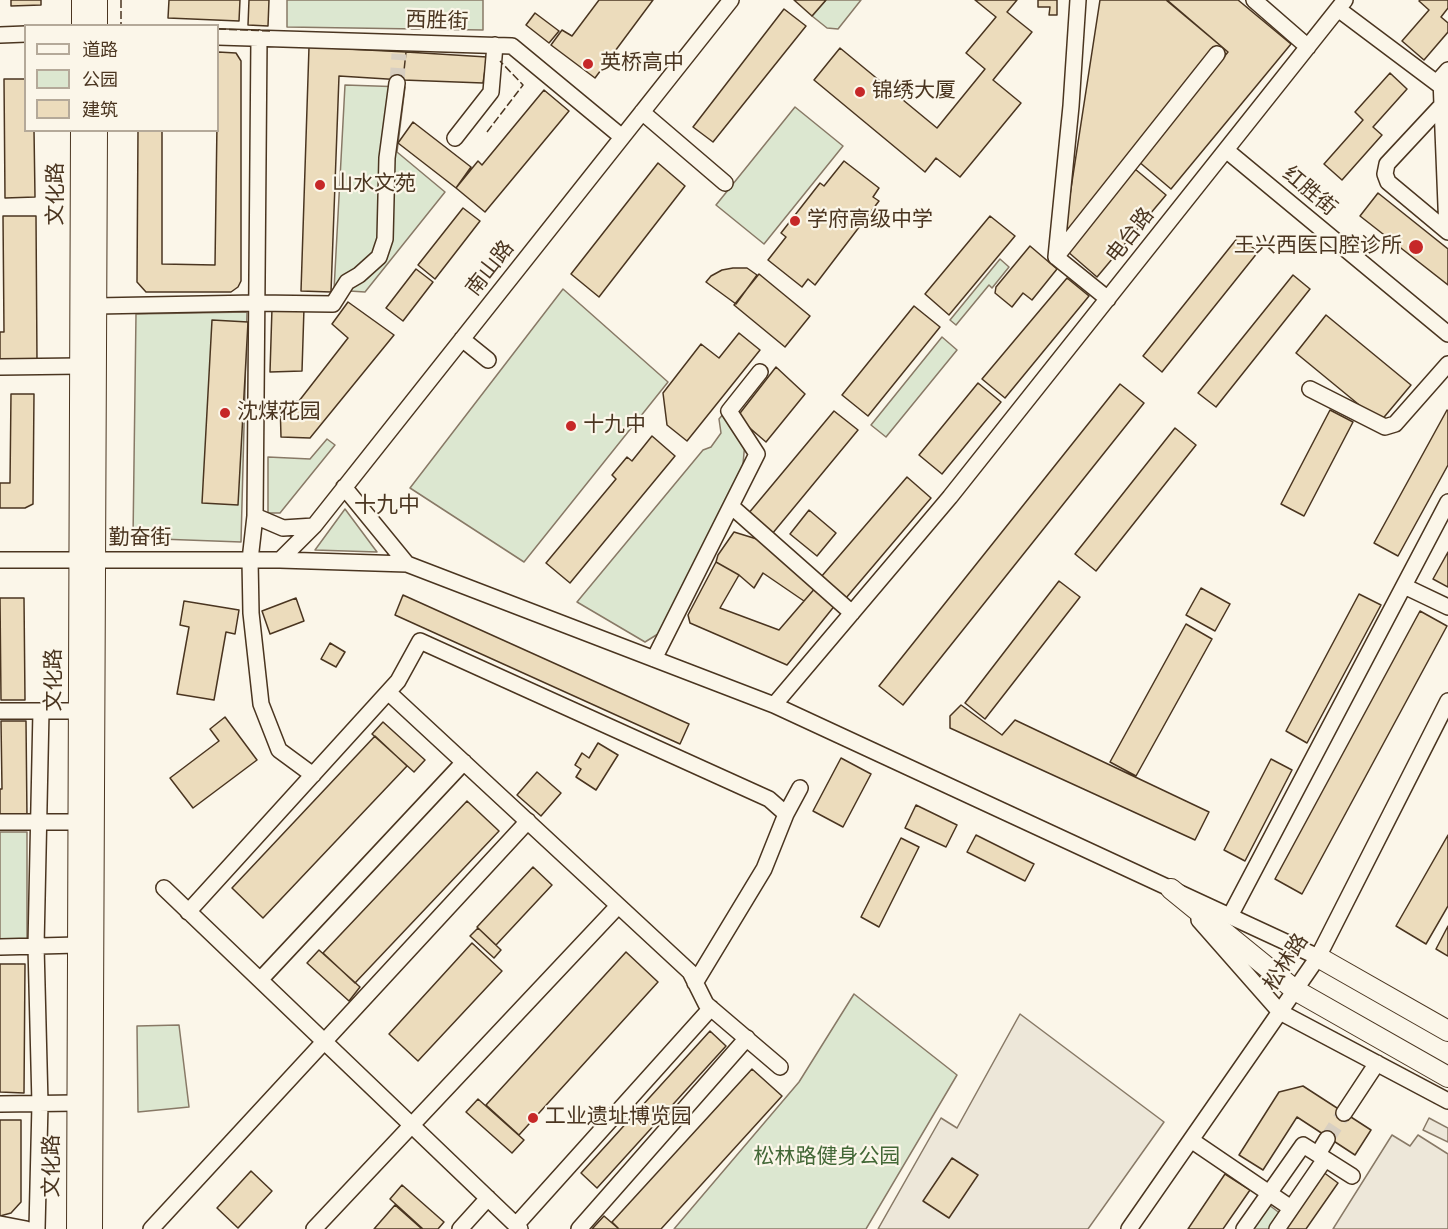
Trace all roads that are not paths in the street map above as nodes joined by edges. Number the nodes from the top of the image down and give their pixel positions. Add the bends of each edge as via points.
1 (82, 0) edge
2 (97, 0) edge
3 (731, 0) edge
4 (1078, 0) edge
5 (1254, 0) edge
6 (1342, 4) edge
7 (82, 24) edge
8 (97, 24) edge
9 (0, 34) edge
10 (24, 34) edge
11 (219, 37) edge
12 (259, 38) junction
13 (495, 45) junction
14 (1308, 46) junction
15 (1217, 54) dead end
16 (1448, 70) edge
17 (397, 83) tunnel mouth
18 (1442, 87) junction
19 (1442, 105) junction
20 (642, 112) junction
21 (81, 132) edge
22 (97, 132) edge
23 (622, 137) junction
24 (455, 138) dead end
25 (1226, 150) junction
26 (725, 183) dead end
27 (1447, 231) edge
28 (1056, 257) junction
29 (1108, 299) junction
30 (256, 303) junction
31 (96, 306) junction
32 (1448, 334) edge
33 (462, 339) junction
34 (488, 360) dead end
35 (1448, 364) edge
36 (80, 366) junction
37 (0, 367) edge
38 (760, 372) dead end
39 (1310, 389) dead end
40 (344, 488) junction
41 (1448, 502) edge
42 (731, 506) junction
43 (255, 516) junction
44 (314, 526) junction
45 (0, 560) edge
46 (87, 560) junction
47 (250, 560) junction
48 (280, 560) junction
49 (407, 564) junction
50 (1404, 586) junction
51 (1448, 607) edge
52 (852, 613) junction
53 (654, 659) junction
54 (388, 692) junction
55 (1448, 701) edge
56 (774, 705) junction
57 (0, 711) edge
58 (42, 711) junction
59 (79, 711) junction
60 (86, 745) junction
61 (464, 762) junction
62 (313, 775) junction
63 (800, 788) dead end
64 (786, 814) junction
65 (528, 821) junction
66 (0, 822) edge
67 (39, 822) junction
68 (78, 822) junction
69 (164, 888) dead end
70 (1172, 889) junction
71 (618, 906) junction
72 (188, 912) junction
73 (1230, 916) junction
74 (78, 945) junction
75 (36, 946) junction
76 (0, 947) edge
77 (1318, 957) junction
78 (260, 980) junction
79 (695, 982) junction
80 (1295, 990) junction
81 (711, 1008) junction
82 (1280, 1012) junction
83 (1448, 1031) edge
84 (747, 1038) junction
85 (324, 1041) junction
86 (1377, 1063) junction
87 (780, 1067) dead end
88 (1448, 1077) edge
89 (1448, 1101) edge
90 (77, 1103) junction
91 (0, 1104) edge
92 (40, 1104) junction
93 (1344, 1113) tunnel mouth
94 (412, 1125) junction
95 (1328, 1139) tunnel mouth
96 (1191, 1140) junction
97 (1322, 1157) junction
98 (1352, 1176) dead end
99 (1270, 1193) junction
100 (488, 1198) junction
101 (1291, 1208) junction
102 (0, 1224) edge
103 (518, 1227) edge
104 (26, 1229) edge
105 (37, 1229) edge
106 (77, 1229) edge
107 (92, 1229) edge
108 (151, 1229) edge
109 (314, 1229) edge
110 (460, 1229) edge
111 (579, 1229) edge
112 (1129, 1229) edge
113 (1245, 1229) edge
114 (1277, 1229) edge

1 - 7 main road
2 - 8 main road
3 - 20 street, 南山路
4 - 28 street
5 - 14 street
6 - 14 street, 电台路
6 - 18 street
9 - 10 street
11 - 12 street, 西胜街
12 - 13 street, 西胜街 via 400,48
12 - 30 street
13 - 23 street, 西胜街 via 512,46
13 - 24 street via 491,92
14 - 25 street, 电台路
15 - 28 street
16 - 18 street via 1441,78
17 - 30 street via 387,158 385,239 379,257 347,282 333,304
18 - 19 street
19 - 27 street
19 - 27 street via 1387,164 1385,174 1389,182
20 - 23 street, 南山路
20 - 26 street
21 - 36 main road, 文化路
22 - 31 main road, 文化路
23 - 33 street, 南山路
25 - 29 street, 电台路
25 - 32 street, 红胜街
28 - 29 street
29 - 52 street, 电台路
30 - 31 street
30 - 43 street
31 - 46 main road, 文化路
33 - 34 street
33 - 40 street, 南山路
35 - 39 street via 1395,424 1385,427
36 - 37 street
36 - 46 main road, 文化路
38 - 42 street via 729,411 757,454
40 - 44 street, 南山路
40 - 49 street
41 - 50 street
42 - 52 street
42 - 53 street
43 - 44 street via 283,528
43 - 47 street
44 - 48 street, 南山路
45 - 46 street, 勤奋街
46 - 47 street, 勤奋街
46 - 59 main road, 文化路
46 - 60 main road, 文化路
47 - 48 street, 勤奋街
47 - 62 street via 251,613 261,704 279,750
48 - 49 street, 勤奋街
49 - 53 street
50 - 51 street
50 - 73 street
52 - 56 street, 电台路
53 - 56 street
54 - 61 street
54 - 62 street
54 - 64 street via 420,641 769,799
55 - 77 street, 松林路
56 - 70 street
57 - 58 street
58 - 59 street
58 - 67 street
59 - 60 main road, 文化路
60 - 68 main road, 文化路
60 - 107 main road, 文化路
61 - 65 street
61 - 78 street
62 - 72 street
63 - 64 street
64 - 79 street via 764,869
65 - 71 street
65 - 85 street
66 - 67 street
67 - 68 street
67 - 75 street
68 - 74 main road, 文化路
69 - 72 street
70 - 73 street
70 - 80 main road
70 - 82 street
71 - 79 street via 690,972
71 - 94 street
72 - 78 street
73 - 77 street
74 - 75 street
74 - 90 main road, 文化路
75 - 76 street
75 - 92 street
77 - 80 street, 松林路
77 - 83 main road
78 - 85 street
79 - 81 street
80 - 82 street, 松林路
80 - 88 main road
81 - 84 street
81 - 103 street
82 - 86 street
82 - 96 street, 松林路
84 - 87 street
84 - 111 street
85 - 94 street
85 - 108 street
86 - 89 street
86 - 93 street
90 - 92 street
90 - 106 main road, 文化路
91 - 92 street
92 - 105 street
94 - 100 street
94 - 109 street
95 - 97 street
96 - 99 street
96 - 112 street, 松林路
97 - 98 street
97 - 99 street via 1303,1145
97 - 101 street
99 - 101 street
99 - 113 street
100 - 103 street
100 - 110 street
101 - 114 street
102 - 104 street

